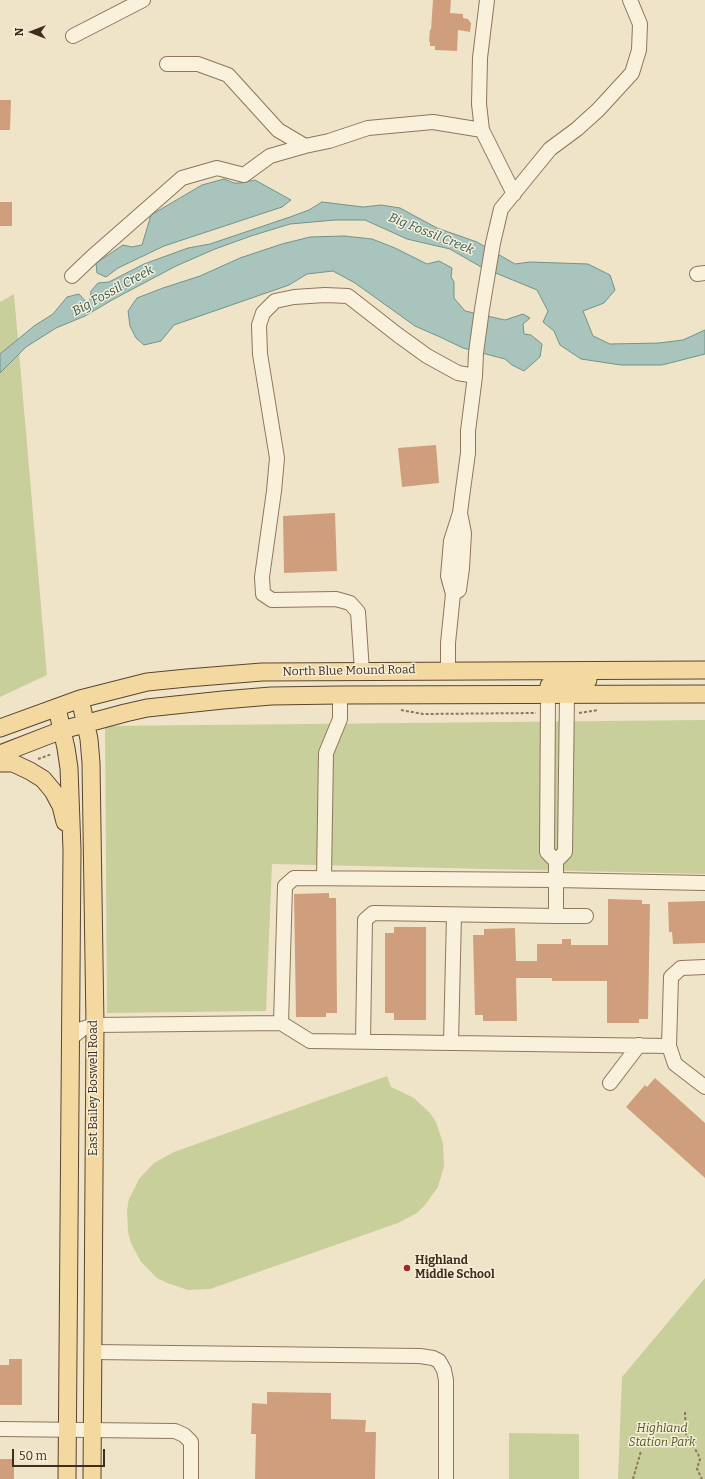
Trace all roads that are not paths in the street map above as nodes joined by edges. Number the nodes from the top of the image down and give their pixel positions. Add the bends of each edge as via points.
1 (143, 0) edge
2 (487, 0) edge
3 (630, 0) edge
4 (73, 36) dead end
5 (167, 64) dead end
6 (482, 130) junction
7 (305, 146) junction
8 (514, 194) junction
9 (72, 276) dead end
10 (475, 376) junction
11 (448, 670) junction
12 (697, 670) edge
13 (362, 671) junction
14 (705, 694) edge
15 (340, 695) junction
16 (548, 695) junction
17 (567, 695) junction
18 (80, 699) junction
19 (57, 708) junction
20 (85, 723) junction
21 (0, 728) edge
22 (62, 730) junction
23 (0, 754) edge
24 (0, 764) edge
25 (72, 850) junction
26 (556, 861) junction
27 (324, 878) junction
28 (556, 880) junction
29 (705, 883) edge
30 (454, 915) junction
31 (556, 916) junction
32 (586, 916) dead end
33 (705, 967) edge
34 (281, 1023) junction
35 (95, 1025) junction
36 (70, 1039) junction
37 (363, 1041) junction
38 (451, 1043) junction
39 (639, 1045) junction
40 (669, 1046) junction
41 (610, 1084) dead end
42 (705, 1087) edge
43 (69, 1169) junction
44 (94, 1265) junction
45 (68, 1269) junction
46 (93, 1352) junction
47 (0, 1429) edge
48 (67, 1430) junction
49 (92, 1430) junction
50 (67, 1479) edge
51 (92, 1479) edge
52 (191, 1479) edge
53 (446, 1479) edge

1 - 4 street
2 - 6 street via 480,58 479,104
3 - 8 street via 640,24 639,50 632,73 598,110 550,149
5 - 7 street via 198,64 228,75 278,130
6 - 7 street via 434,122 368,128
6 - 8 street
7 - 9 street via 270,156 244,175 217,168 182,178
8 - 10 street via 501,209 493,243 476,353
10 - 11 street via 460,510 464,533 462,568 459,590 453,594
10 - 13 street via 458,374 427,356 348,296 294,297 275,301 263,313 260,325 260,354 277,458 262,578 263,594 272,600 336,599 350,603 358,612
11 - 12 main road, North Blue Mound Road
11 - 13 main road, North Blue Mound Road
12 - 16 main road via 659,680 560,682 549,686
13 - 18 main road, North Blue Mound Road via 262,672 187,678 147,682
14 - 17 main road, North Blue Mound Road
15 - 16 main road, North Blue Mound Road
15 - 20 main road, North Blue Mound Road via 271,696 147,708
15 - 27 street via 340,719 326,753
16 - 17 main road, North Blue Mound Road
16 - 26 street via 547,852
17 - 26 street via 565,852
18 - 19 main road, North Blue Mound Road
18 - 20 main road, East Bailey Boswell Road
19 - 21 main road, North Blue Mound Road
19 - 22 main road, East Bailey Boswell Road
20 - 22 main road, North Blue Mound Road
20 - 35 main road, East Bailey Boswell Road via 92,763
22 - 23 main road, North Blue Mound Road
22 - 25 main road, East Bailey Boswell Road via 69,768
24 - 25 main road via 13,763 43,779 62,806
25 - 36 main road, East Bailey Boswell Road
26 - 28 street
27 - 28 street
27 - 34 street via 294,878 284,886
28 - 29 street
28 - 31 street
30 - 31 street
30 - 37 street via 373,913 365,920
30 - 38 street
31 - 32 street
33 - 40 street via 681,968 672,977
34 - 35 street
34 - 37 street via 310,1041
35 - 36 street via 82,1029
35 - 44 main road, East Bailey Boswell Road
36 - 43 main road, East Bailey Boswell Road
37 - 38 street
38 - 39 street
39 - 40 street
39 - 41 street
40 - 42 street via 675,1064
43 - 44 main road via 80,1170 83,1175 84,1232
43 - 45 main road, East Bailey Boswell Road
44 - 46 main road, East Bailey Boswell Road
45 - 46 main road via 77,1286 78,1341 82,1349
45 - 48 main road, East Bailey Boswell Road
46 - 49 main road, East Bailey Boswell Road
46 - 53 street via 434,1358 439,1360 446,1380
47 - 48 street
48 - 49 street
48 - 50 main road, East Bailey Boswell Road
49 - 51 main road, East Bailey Boswell Road
49 - 52 street via 175,1431 184,1435 191,1442

